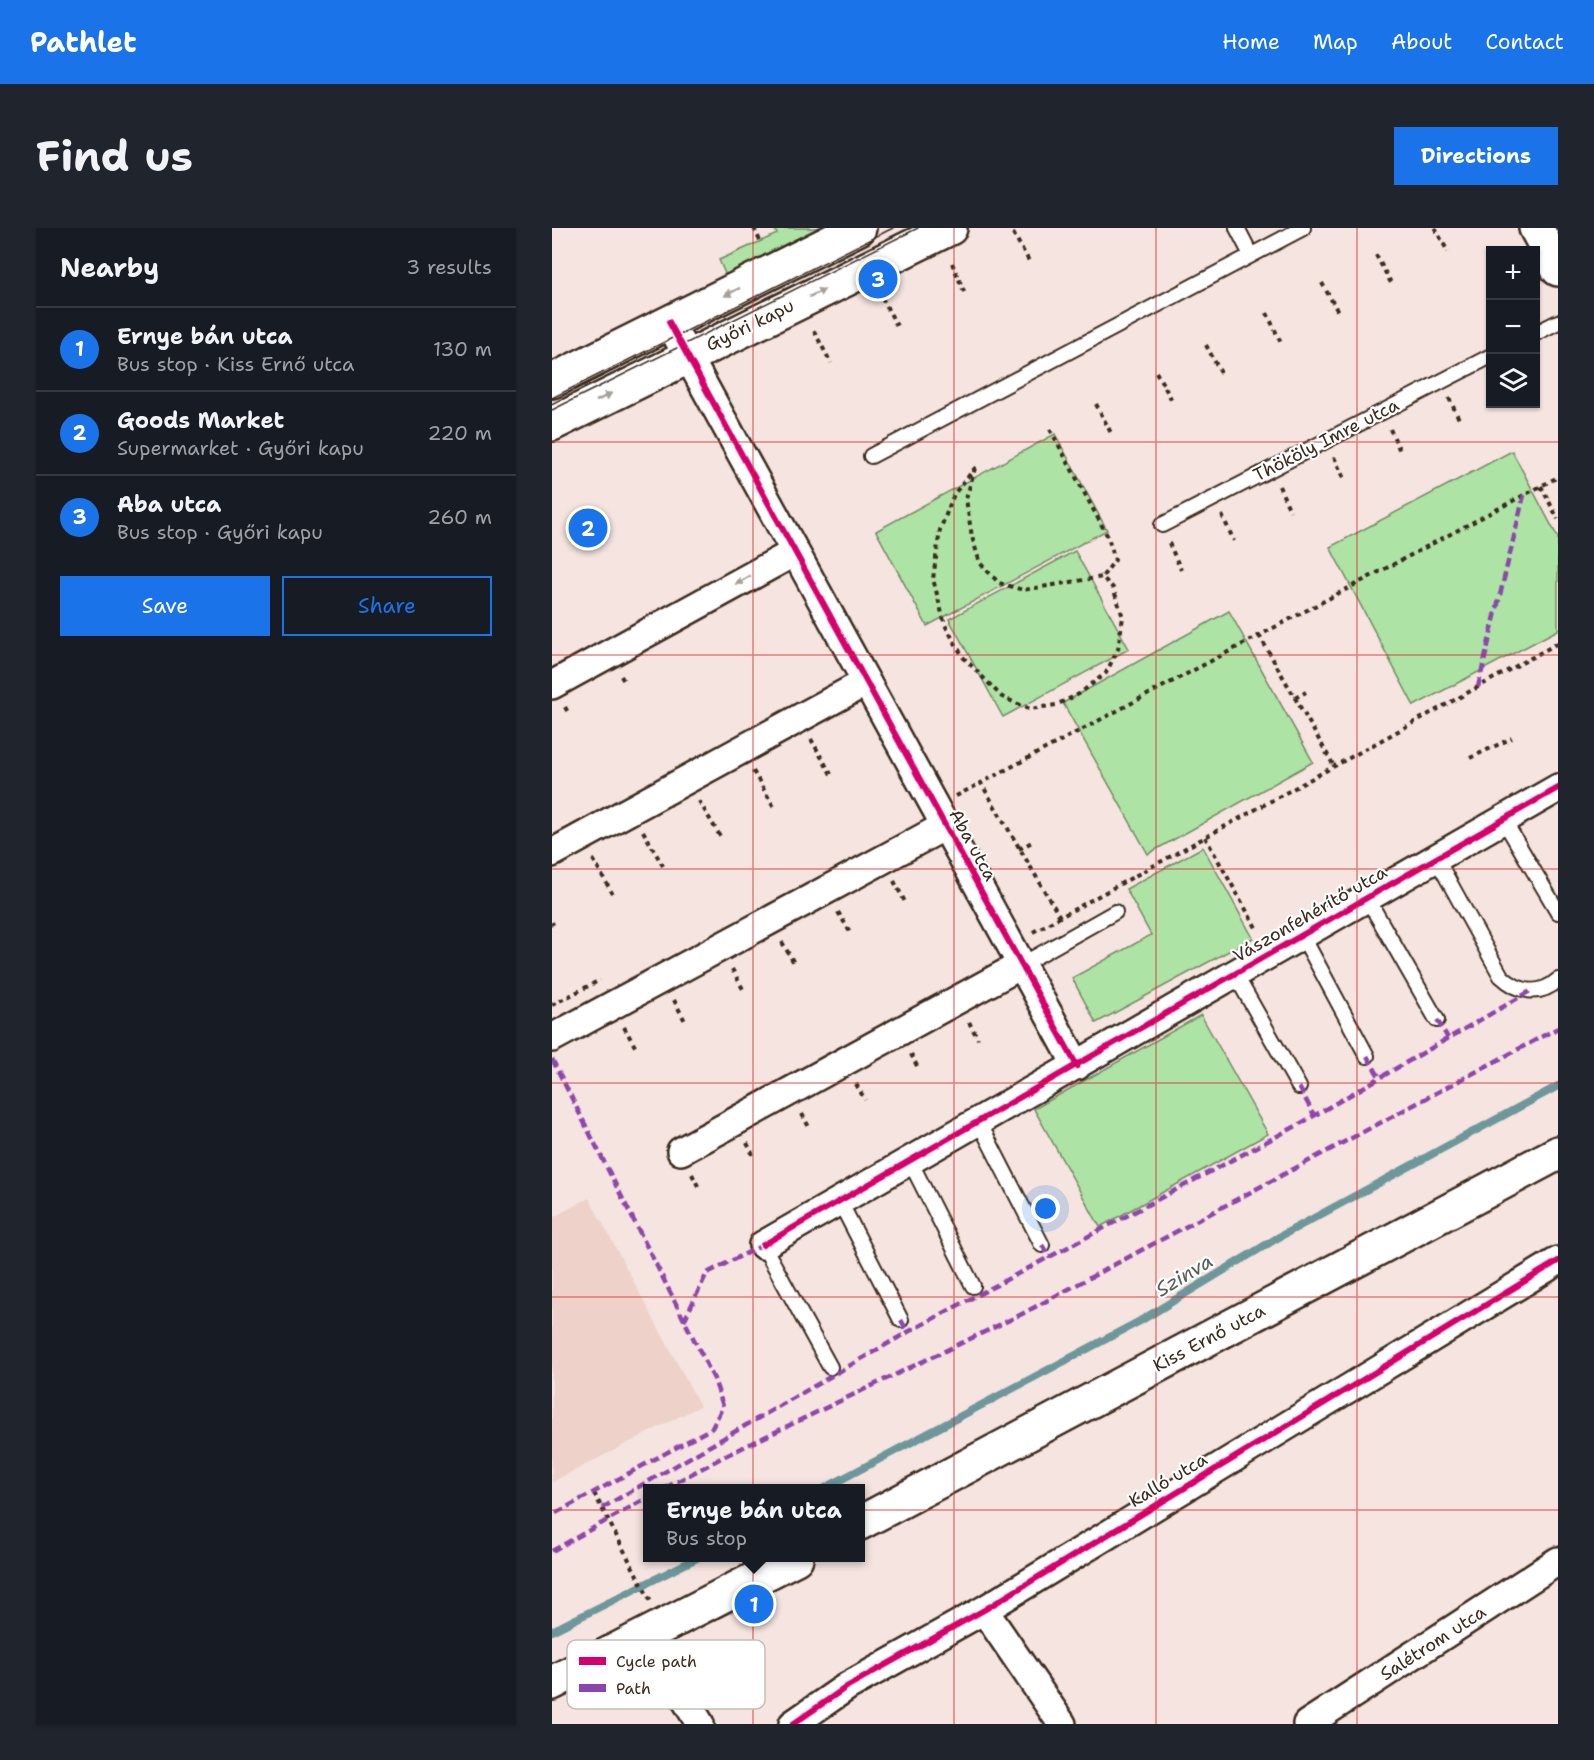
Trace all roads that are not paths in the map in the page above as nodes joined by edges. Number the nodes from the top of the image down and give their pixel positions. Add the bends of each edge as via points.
1 (859, 228) edge
2 (950, 228) edge
3 (1237, 228) edge
4 (1303, 228) edge
5 (1536, 228) edge
6 (1251, 255) junction
7 (1558, 269) edge
8 (669, 322) junction
9 (1558, 322) edge
10 (1540, 331) edge
11 (687, 356) junction
12 (1486, 359) edge
13 (552, 381) edge
14 (552, 424) edge
15 (871, 456) dead end
16 (1162, 525) road end
17 (795, 552) junction
18 (866, 682) junction
19 (552, 685) edge
20 (1558, 788) edge
21 (1503, 819) junction
22 (945, 826) junction
23 (552, 853) edge
24 (1436, 858) junction
25 (1367, 898) junction
26 (1115, 912) dead end
27 (1558, 912) edge
28 (1302, 935) junction
29 (1016, 955) junction
30 (1235, 974) junction
31 (1558, 980) edge
32 (1437, 1020) dead end
33 (552, 1038) edge
34 (1367, 1056) dead end
35 (1077, 1066) junction
36 (1299, 1087) dead end
37 (979, 1122) junction
38 (681, 1151) dead end
39 (1558, 1153) edge
40 (910, 1161) junction
41 (840, 1202) junction
42 (763, 1245) joint
43 (1042, 1245) dead end
44 (1558, 1261) edge
45 (973, 1286) dead end
46 (901, 1320) dead end
47 (830, 1367) dead end
48 (865, 1521) edge
49 (787, 1562) edge
50 (1558, 1562) edge
51 (984, 1610) junction
52 (648, 1635) junction
53 (638, 1640) edge
54 (651, 1640) edge
55 (567, 1676) edge
56 (552, 1683) edge
57 (691, 1709) edge
58 (700, 1724) edge
59 (793, 1724) edge
60 (1062, 1724) edge
61 (1307, 1724) edge

1 -> 8 street, Győri kapu
11 -> 2 street, Győri kapu
3 - 6 lane
4 - 6 lane
5 - 7 street
6 - 15 lane
8 - 11 street, Aba utca
8 - 13 street, Győri kapu
9 - 10 lane
14 -> 11 street, Győri kapu
11 - 17 street, Aba utca
12 - 16 lane, Thököly Imre utca
17 - 18 street, Aba utca
17 -> 19 street
18 - 22 street, Aba utca
18 - 23 street
20 - 21 street, Vászonfehérítő utca
21 - 24 street, Vászonfehérítő utca
21 - 27 lane
22 - 29 street, Aba utca
22 - 33 street, Aba utca
24 - 25 street, Vászonfehérítő utca
24 - 31 lane via 1500,976 1514,989 1550,987
25 - 28 street, Vászonfehérítő utca
25 - 32 lane
26 - 29 lane
28 - 30 street, Vászonfehérítő utca
28 - 34 lane
29 - 35 street, Aba utca
29 - 38 street
30 - 35 street, Vászonfehérítő utca
30 - 36 lane
35 - 37 street
37 - 40 street
37 - 43 lane
39 - 48 street, Kiss Ernő utca
40 - 41 street
40 - 45 lane
41 - 42 street
41 - 46 lane
42 - 47 lane
44 - 51 street, Kalló utca
49 - 52 street
50 - 61 street, Salétrom utca
51 - 59 street, Kalló utca via 848,1686
51 - 60 street
52 - 53 street
52 - 54 street
55 - 56 street
57 - 58 street

